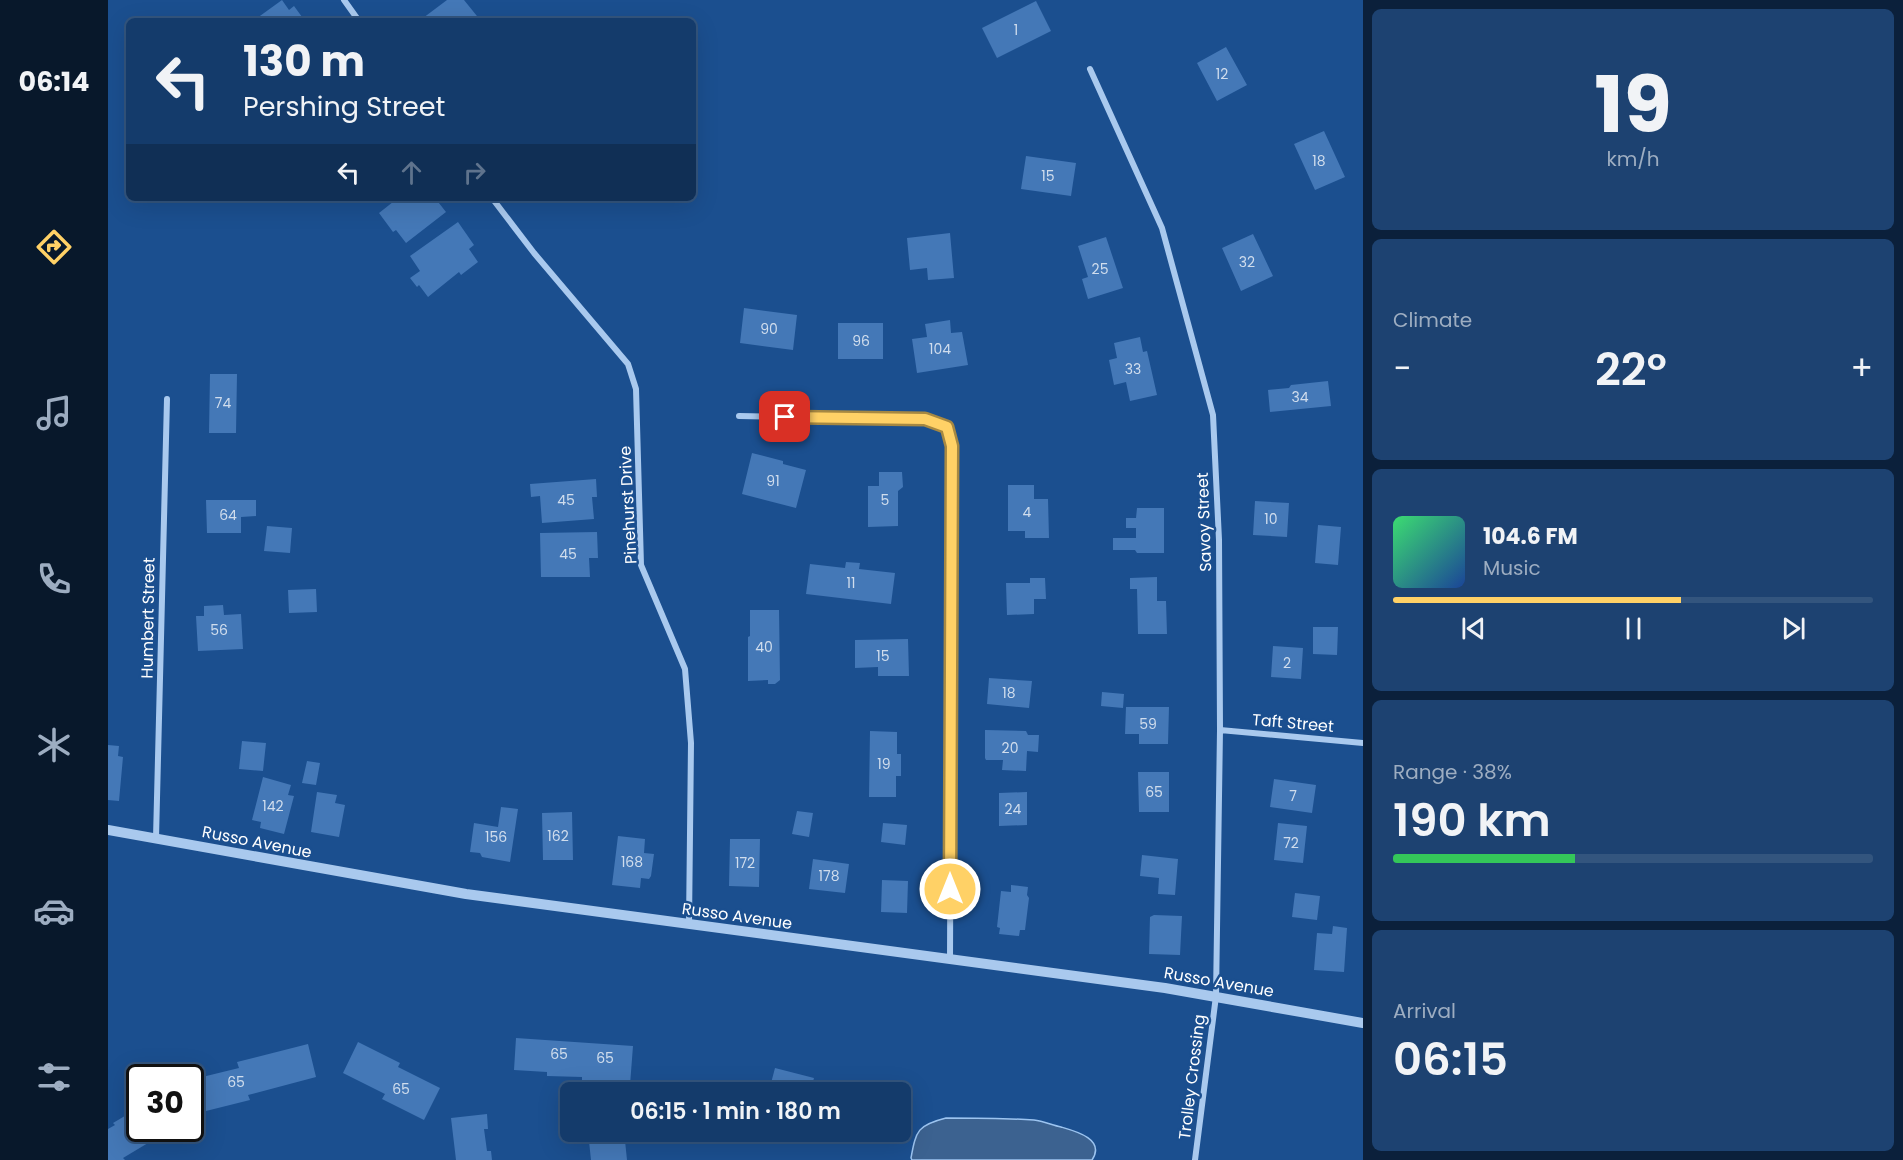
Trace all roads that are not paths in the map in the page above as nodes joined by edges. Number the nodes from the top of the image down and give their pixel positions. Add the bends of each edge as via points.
1 (344, 0) edge
2 (357, 18) edge
3 (1090, 69) dead end
4 (494, 201) edge
5 (167, 399) dead end
6 (739, 416) dead end
7 (1220, 730) junction
8 (1363, 743) edge
9 (108, 831) edge
10 (156, 838) junction
11 (689, 924) junction
12 (950, 959) junction
13 (1216, 996) junction
14 (1363, 1023) edge
15 (1195, 1160) edge

1 - 2 street
3 - 7 street, Savoy Street via 1162,228 1213,415 1219,540
4 - 11 street, Pinehurst Drive via 628,364 636,389 641,565 685,669 691,743
5 - 10 street, Humbert Street
6 - 12 street via 925,419 947,427 952,446
7 - 8 street, Taft Street
7 - 13 street, Savoy Street
9 - 10 street, Russo Avenue
10 - 11 street, Russo Avenue via 411,885
11 - 12 street, Russo Avenue
12 - 13 street, Russo Avenue
13 - 14 street, Russo Avenue
13 - 15 street, Trolley Crossing

